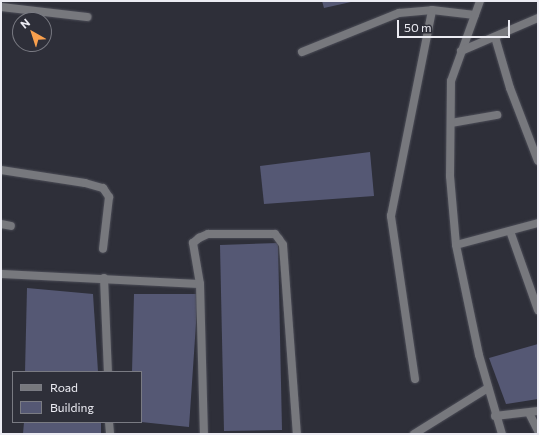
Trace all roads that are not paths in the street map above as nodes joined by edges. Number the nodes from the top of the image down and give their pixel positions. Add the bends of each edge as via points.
1 (480, 1) edge
2 (1, 7) edge
3 (432, 10) junction
4 (475, 15) junction
5 (87, 17) dead end
6 (538, 18) edge
7 (496, 38) junction
8 (461, 51) junction
9 (302, 52) dead end
10 (497, 115) dead end
11 (450, 123) junction
12 (538, 161) edge
13 (1, 170) edge
14 (538, 223) edge
15 (1, 224) edge
16 (11, 226) dead end
17 (510, 232) junction
18 (456, 245) junction
19 (103, 249) dead end
20 (1, 274) edge
21 (104, 278) junction
22 (200, 284) junction
23 (538, 310) edge
24 (108, 371) edge
25 (415, 379) dead end
26 (488, 388) junction
27 (538, 411) edge
28 (529, 413) junction
29 (495, 416) junction
30 (110, 423) edge
31 (538, 431) edge
32 (110, 434) edge
33 (204, 434) edge
34 (298, 434) edge
35 (414, 434) edge
36 (502, 434) edge

1 - 4 street
2 - 5 street
3 - 4 street
3 - 9 street via 399,13
3 - 25 street via 391,216
4 - 8 street
6 - 7 street
7 - 8 street
7 - 12 street via 510,88
8 - 11 street via 451,81
10 - 11 street
11 - 18 street via 450,176
13 - 19 street via 103,188 109,198
14 - 17 street
15 - 16 street
17 - 18 street
17 - 23 street
18 - 26 street
20 - 21 street
21 - 22 street
21 - 24 street
22 - 33 street
22 - 34 street via 193,243 199,238 208,234 275,234 284,245
26 - 29 street
26 - 35 street
27 - 28 street
28 - 29 street
28 - 31 street
29 - 36 street
30 - 32 street

